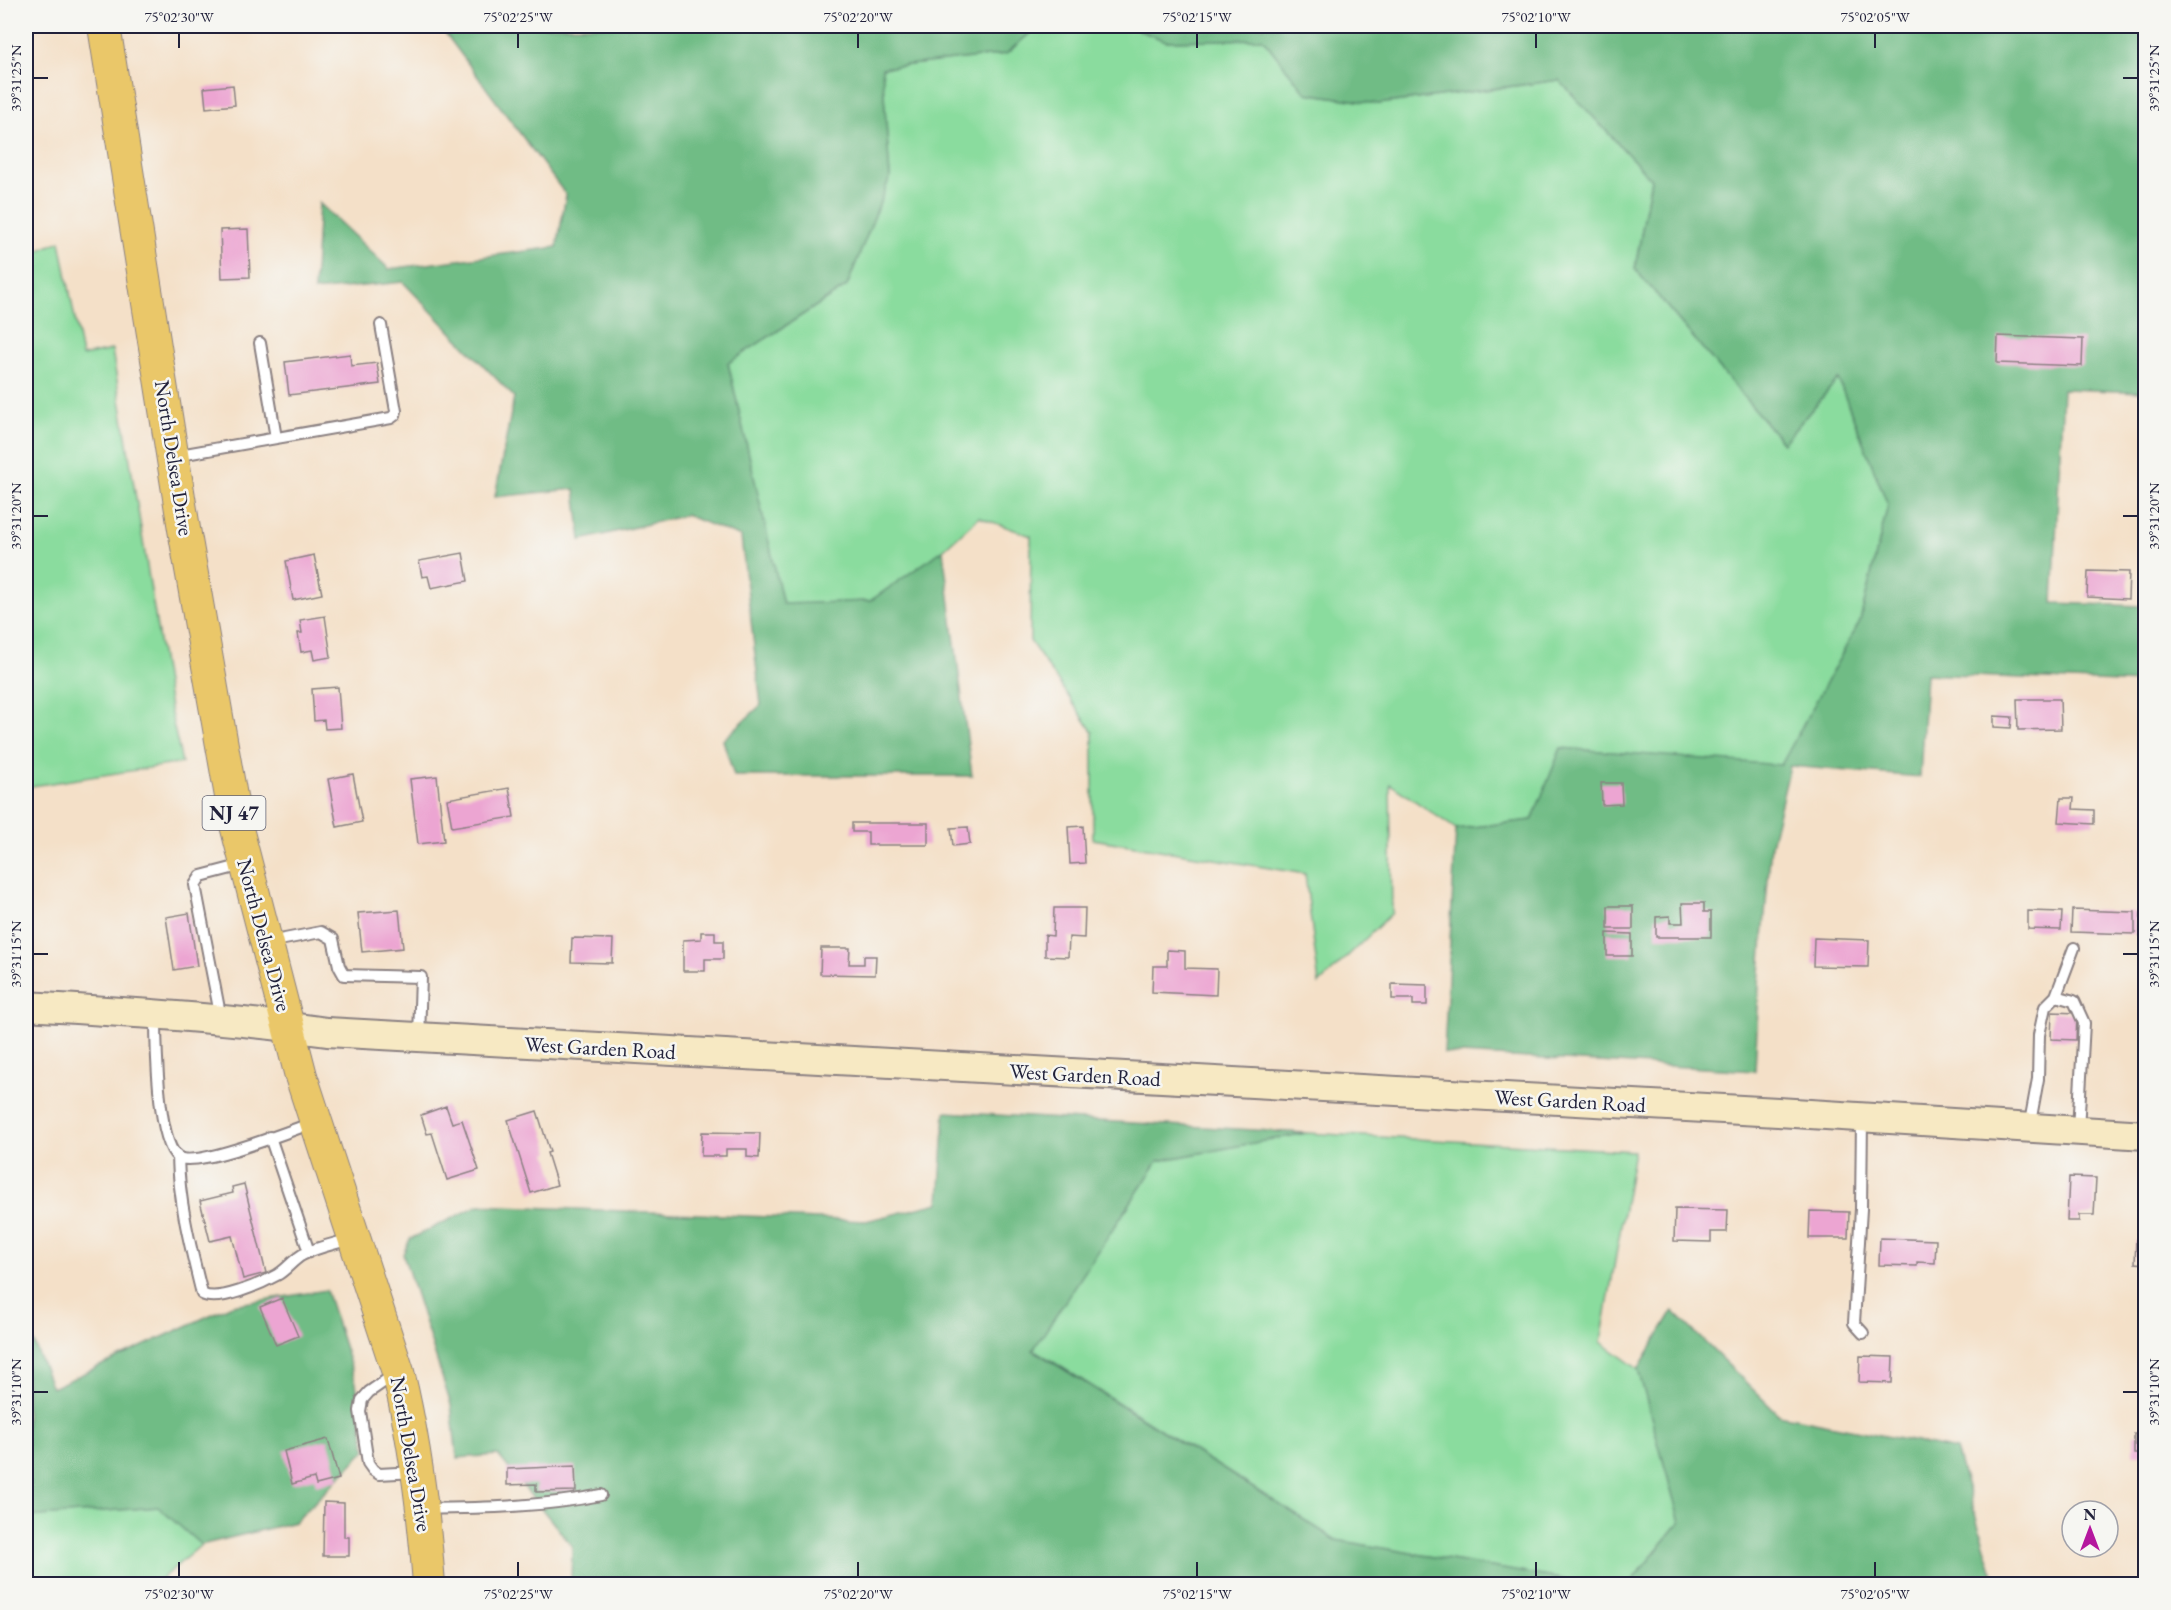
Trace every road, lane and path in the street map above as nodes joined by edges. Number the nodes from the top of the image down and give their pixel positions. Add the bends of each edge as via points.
1 (105, 26) edge
2 (381, 325) dead end
3 (260, 343) dead end
4 (276, 438) junction
5 (173, 456) junction
6 (246, 864) junction
7 (266, 943) junction
8 (2074, 948) dead end
9 (2056, 996) junction
10 (26, 1006) edge
11 (156, 1014) junction
12 (221, 1019) junction
13 (288, 1027) junction
14 (419, 1037) junction
15 (1862, 1118) junction
16 (316, 1122) junction
17 (2029, 1128) junction
18 (2078, 1131) junction
19 (2145, 1135) edge
20 (270, 1137) junction
21 (178, 1157) junction
22 (353, 1239) junction
23 (309, 1252) junction
24 (1863, 1333) dead end
25 (398, 1372) junction
26 (418, 1472) junction
27 (601, 1495) dead end
28 (423, 1509) junction
29 (429, 1584) edge

1 - 5 main road, North Delsea Drive / NJ 47
2 - 4 lane via 395,414
3 - 4 lane
4 - 5 lane
5 - 6 main road, North Delsea Drive / NJ 47 via 214,708
6 - 7 main road, North Delsea Drive / NJ 47
6 - 12 lane via 201,876 195,885
7 - 13 main road, North Delsea Drive / NJ 47
7 - 14 lane via 321,932 333,939 344,975 421,976
8 - 9 lane
9 - 17 lane via 2045,1007 2039,1035 2038,1079
9 - 18 lane via 2074,1001 2084,1023
10 - 11 main road, West Garden Road
11 - 12 main road, West Garden Road
11 - 21 lane via 164,1132
12 - 13 main road, West Garden Road
13 - 14 main road, West Garden Road
13 - 16 main road, North Delsea Drive / NJ 47
14 - 15 main road, West Garden Road
15 - 17 main road, West Garden Road
15 - 24 lane via 1854,1323
16 - 20 lane
16 - 22 main road, North Delsea Drive / NJ 47
17 - 18 main road, West Garden Road
18 - 19 main road, West Garden Road
20 - 21 lane via 209,1158 189,1161
20 - 23 lane
21 - 23 lane via 179,1186 202,1294 215,1297 246,1288 276,1276
22 - 23 lane
22 - 25 main road, North Delsea Drive / NJ 47
25 - 26 main road, North Delsea Drive / NJ 47
25 - 26 lane via 362,1400 360,1411 368,1463 379,1474
26 - 28 main road, North Delsea Drive / NJ 47
27 - 28 lane via 513,1507
28 - 29 main road, North Delsea Drive / NJ 47

